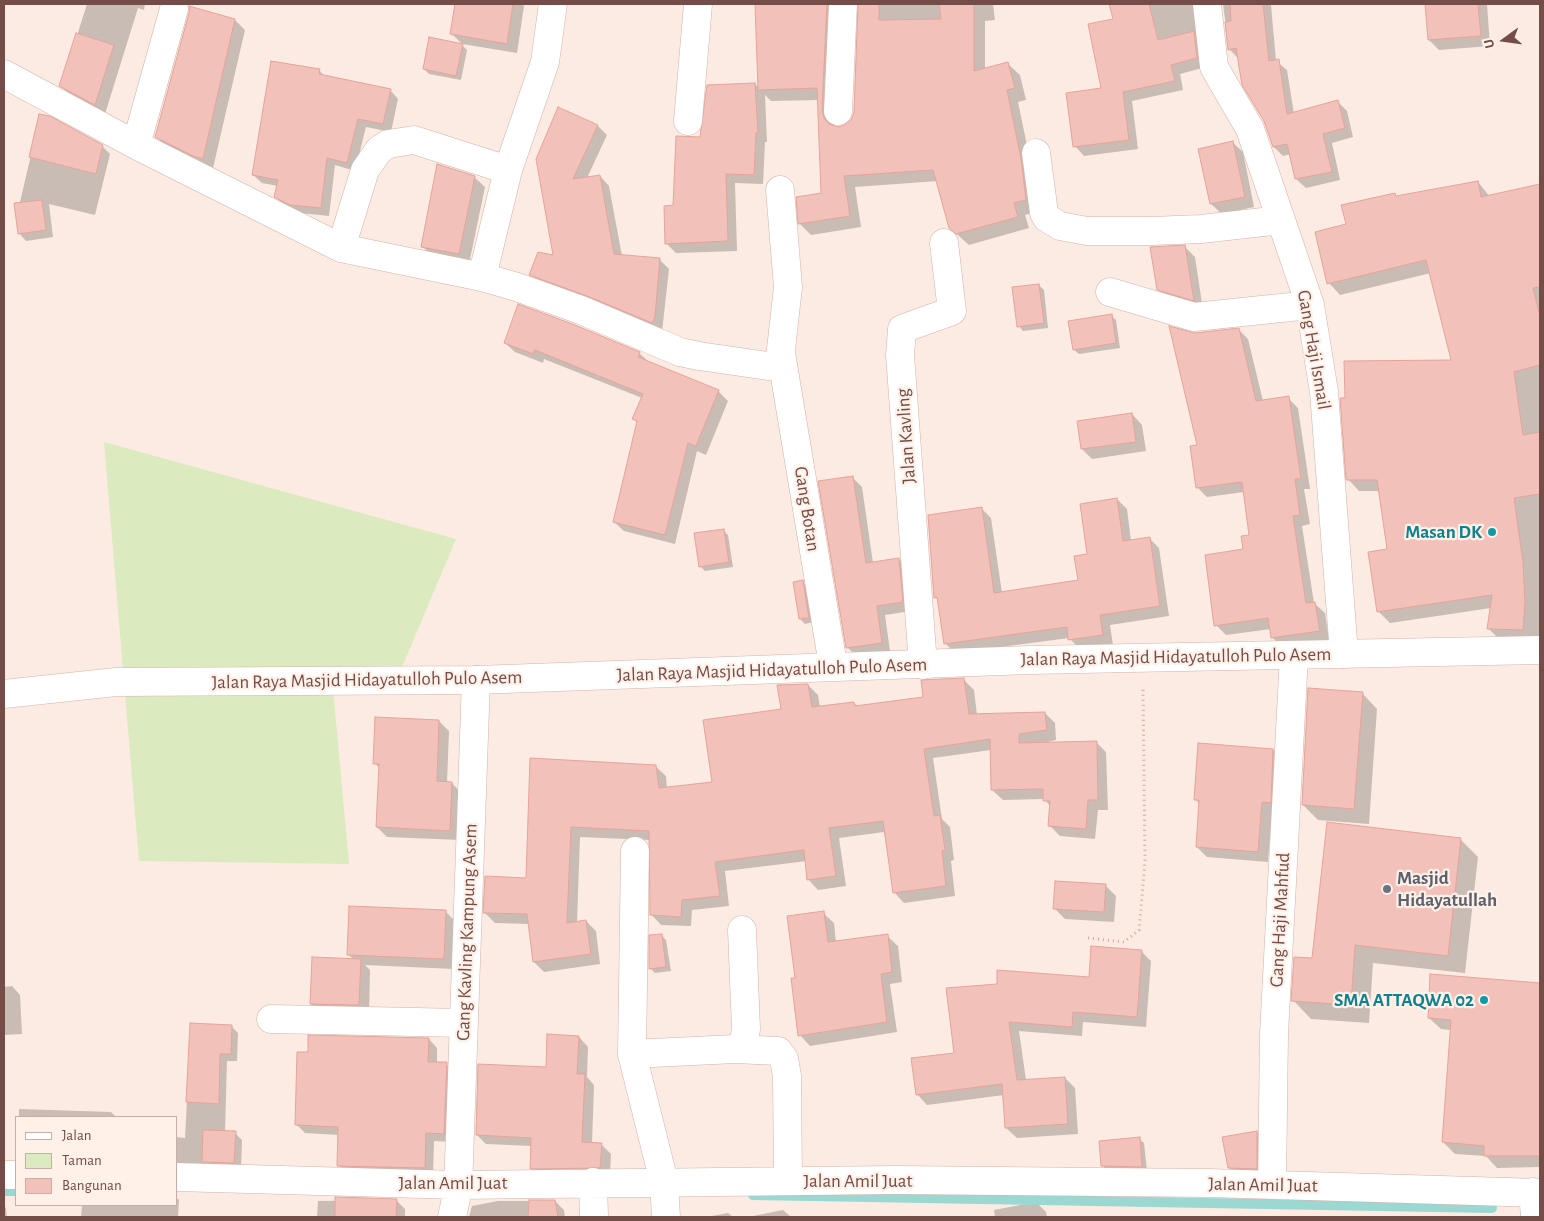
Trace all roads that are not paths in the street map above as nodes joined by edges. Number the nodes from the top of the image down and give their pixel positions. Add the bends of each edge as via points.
1 (553, 4) edge
2 (698, 4) edge
3 (843, 4) edge
4 (1207, 4) edge
5 (174, 9) dead end
6 (4, 74) edge
7 (838, 112) dead end
8 (688, 121) dead end
9 (136, 144) junction
10 (1036, 153) dead end
11 (508, 170) junction
12 (780, 190) dead end
13 (1282, 220) junction
14 (944, 243) dead end
15 (341, 248) junction
16 (482, 277) junction
17 (1110, 292) dead end
18 (1310, 305) junction
19 (781, 353) junction
20 (1540, 650) edge
21 (1344, 654) junction
22 (1294, 655) junction
23 (923, 665) junction
24 (833, 666) junction
25 (476, 680) junction
26 (4, 694) edge
27 (635, 851) dead end
28 (742, 930) dead end
29 (271, 1019) dead end
30 (464, 1023) junction
31 (735, 1049) junction
32 (632, 1054) junction
33 (178, 1177) edge
34 (788, 1181) junction
35 (1272, 1185) junction
36 (456, 1196) edge
37 (594, 1197) edge
38 (665, 1197) edge
39 (1536, 1201) edge

1 - 11 street via 545,62
2 - 8 street
3 - 7 street
4 - 13 street, Gang Haji Ismail via 1214,68 1250,129
5 - 9 street
6 - 9 street
9 - 15 street
10 - 13 street via 1044,213 1060,226 1087,232 1152,231
11 - 15 street via 414,140 388,144 379,150 365,170
11 - 16 street
12 - 19 street, Gang Botan via 788,287
13 - 18 street, Gang Haji Ismail
14 - 23 street, Jalan Kavling via 952,311 902,329 900,355
15 - 16 street
16 - 19 street via 581,310 680,352 768,366 778,362
17 - 18 street via 1194,316
18 - 21 street, Gang Haji Ismail via 1324,392
19 - 24 street, Gang Botan
20 - 21 street, Jalan Raya Masjid Hidayatulloh Pulo Asem
21 - 22 street, Jalan Raya Masjid Hidayatulloh Pulo Asem
22 - 23 street, Jalan Raya Masjid Hidayatulloh Pulo Asem
22 - 35 street, Gang Haji Mahfud via 1274,1034
23 - 24 street, Jalan Raya Masjid Hidayatulloh Pulo Asem
24 - 25 street, Jalan Raya Masjid Hidayatulloh Pulo Asem
25 - 26 street, Jalan Raya Masjid Hidayatulloh Pulo Asem via 116,682
25 - 30 street, Gang Kavling Kampung Asem
27 - 32 street
28 - 31 street via 746,1029 744,1042
29 - 30 street
30 - 36 street, Gang Kavling Kampung Asem
31 - 32 street
31 - 34 street via 778,1051 784,1059
32 - 38 street
33 - 36 street, Jalan Amil Juat
34 - 35 street, Jalan Amil Juat
34 - 38 street, Jalan Amil Juat
35 - 39 street, Jalan Amil Juat
36 - 37 street, Jalan Amil Juat
37 - 38 street, Jalan Amil Juat

